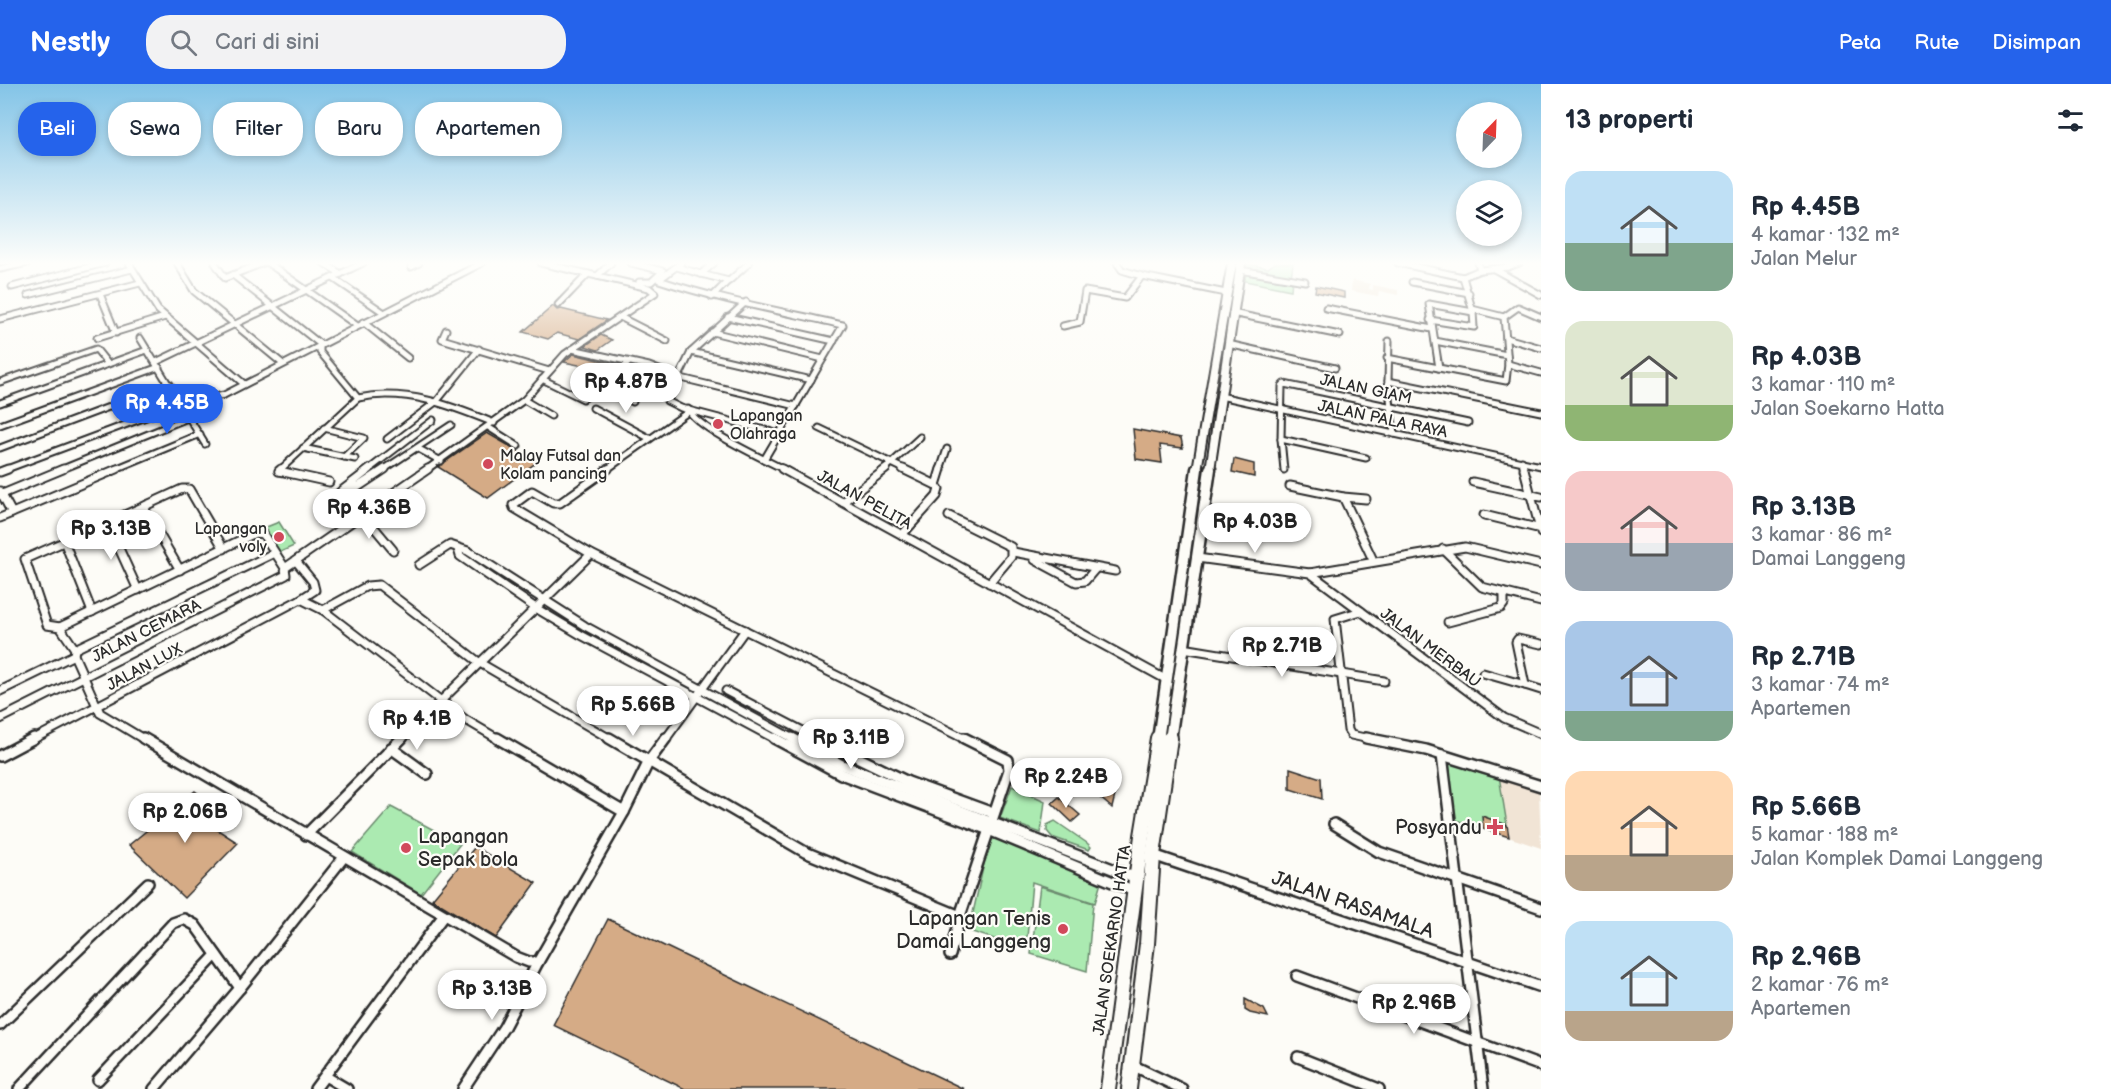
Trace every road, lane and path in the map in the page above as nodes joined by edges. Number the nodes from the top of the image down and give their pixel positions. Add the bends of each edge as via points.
1 (39, 310) edge
2 (107, 310) edge
3 (158, 310) edge
4 (216, 310) edge
5 (267, 310) edge
6 (277, 310) edge
7 (338, 310) edge
8 (380, 310) edge
9 (387, 310) edge
10 (630, 310) edge
11 (737, 310) edge
12 (779, 310) edge
13 (1082, 310) edge
14 (1223, 310) edge
15 (1232, 310) edge
16 (1336, 310) edge
17 (1430, 310) edge
18 (1466, 310) edge
19 (1514, 310) edge
20 (1525, 310) edge
21 (1473, 311) junction
22 (383, 312) junction
23 (1232, 313) junction
24 (165, 317) junction
25 (620, 317) junction
26 (728, 317) junction
27 (1504, 317) junction
28 (1541, 317) edge
29 (0, 320) edge
30 (1430, 320) junction
31 (359, 324) junction
32 (235, 326) junction
33 (1063, 326) dead end
34 (1432, 329) junction
35 (446, 330) dead end
36 (712, 332) junction
37 (116, 333) junction
38 (1340, 335) dead end
39 (97, 338) dead end
40 (140, 338) dead end
41 (1506, 338) junction
42 (667, 341) dead end
43 (834, 341) junction
44 (1389, 341) dead end
45 (1435, 341) junction
46 (197, 343) junction
47 (320, 344) junction
48 (1228, 345) junction
49 (1541, 348) edge
50 (479, 349) junction
51 (572, 349) junction
52 (147, 350) junction
53 (691, 352) junction
54 (1507, 355) junction
55 (408, 358) dead end
56 (1387, 358) junction
57 (823, 359) junction
58 (629, 362) junction
59 (108, 364) junction
60 (283, 364) junction
61 (1508, 364) junction
62 (157, 365) junction
63 (1335, 368) dead end
64 (1439, 368) junction
65 (549, 371) junction
66 (1541, 373) edge
67 (677, 377) junction
68 (542, 379) junction
69 (811, 380) junction
70 (1388, 381) junction
71 (0, 382) edge
72 (170, 384) junction
73 (244, 384) junction
74 (603, 386) junction
75 (1220, 396) junction
76 (358, 398) junction
77 (524, 400) junction
78 (437, 401) junction
79 (633, 402) dead end
80 (0, 403) edge
81 (181, 404) junction
82 (796, 406) junction
83 (1392, 407) junction
84 (593, 408) dead end
85 (1281, 409) junction
86 (688, 411) junction
87 (1541, 412) edge
88 (551, 416) dead end
89 (190, 417) junction
90 (433, 420) dead end
91 (1468, 423) dead end
92 (0, 425) edge
93 (451, 425) dead end
94 (491, 425) junction
95 (324, 428) junction
96 (819, 428) dead end
97 (200, 434) junction
98 (415, 434) junction
99 (780, 434) junction
100 (1394, 434) junction
101 (920, 437) dead end
102 (649, 438) junction
103 (387, 439) dead end
104 (1281, 439) junction
105 (429, 440) junction
106 (206, 444) dead end
107 (518, 446) dead end
108 (0, 448) edge
109 (303, 448) junction
110 (417, 448) junction
111 (947, 449) dead end
112 (391, 452) junction
113 (344, 457) junction
114 (402, 458) junction
115 (765, 458) junction
116 (1366, 458) dead end
117 (355, 459) dead end
118 (441, 460) junction
119 (1522, 461) junction
120 (891, 465) junction
121 (1541, 466) edge
122 (1284, 470) dead end
123 (0, 472) edge
124 (329, 482) dead end
125 (1473, 482) dead end
126 (936, 485) junction
127 (1290, 486) dead end
128 (1, 493) edge
129 (1531, 494) junction
130 (1343, 496) junction
131 (1541, 496) edge
132 (1366, 499) dead end
133 (843, 502) junction
134 (147, 505) junction
135 (12, 513) junction
136 (363, 514) junction
137 (1484, 515) dead end
138 (949, 516) dead end
139 (0, 518) edge
140 (1189, 518) junction
141 (1202, 521) junction
142 (107, 522) junction
143 (1541, 530) edge
144 (902, 535) junction
145 (64, 541) junction
146 (224, 549) junction
147 (458, 549) junction
148 (1443, 549) junction
149 (393, 550) dead end
150 (1013, 552) junction
151 (274, 553) junction
152 (591, 554) junction
153 (1028, 556) junction
154 (1197, 558) junction
155 (1373, 560) junction
156 (296, 561) junction
157 (419, 565) dead end
158 (1541, 565) edge
159 (285, 568) junction
160 (1096, 568) junction
161 (180, 570) junction
162 (1115, 571) dead end
163 (1310, 573) junction
164 (509, 579) junction
165 (989, 583) junction
166 (500, 584) junction
167 (138, 590) junction
168 (1504, 593) junction
169 (301, 599) junction
170 (542, 600) junction
171 (1541, 602) edge
172 (534, 607) junction
173 (323, 610) junction
174 (1361, 611) junction
175 (92, 612) junction
176 (1448, 622) dead end
177 (60, 627) junction
178 (745, 630) junction
179 (1541, 644) edge
180 (1183, 648) junction
181 (74, 652) junction
182 (636, 652) junction
183 (630, 660) junction
184 (480, 663) junction
185 (1483, 673) dead end
186 (1341, 675) junction
187 (83, 677) junction
188 (1167, 680) junction
189 (1384, 681) dead end
190 (1525, 685) junction
191 (1541, 690) edge
192 (0, 691) edge
193 (726, 691) dead end
194 (699, 692) junction
195 (440, 700) junction
196 (97, 706) junction
197 (775, 717) junction
198 (0, 719) edge
199 (768, 727) junction
200 (1541, 734) edge
201 (391, 748) junction
202 (849, 755) junction
203 (1442, 755) junction
204 (0, 756) edge
205 (649, 761) junction
206 (842, 765) junction
207 (427, 774) dead end
208 (899, 778) junction
209 (1541, 786) edge
210 (894, 790) junction
211 (624, 812) junction
212 (993, 813) junction
213 (1334, 824) dead end
214 (990, 827) junction
215 (306, 835) junction
216 (1154, 855) junction
217 (344, 857) junction
218 (1457, 881) junction
219 (148, 883) dead end
220 (1136, 885) junction
221 (1541, 908) edge
222 (444, 915) junction
223 (960, 916) junction
224 (216, 955) junction
225 (950, 955) dead end
226 (538, 962) junction
227 (1467, 962) junction
228 (1297, 976) dead end
229 (1541, 987) edge
230 (240, 988) junction
231 (0, 1025) edge
232 (1477, 1044) junction
233 (1298, 1056) dead end
234 (1132, 1065) junction
235 (1541, 1066) edge
236 (325, 1076) junction
237 (98, 1080) dead end
238 (20, 1089) edge
239 (154, 1089) edge
240 (315, 1089) edge
241 (347, 1089) edge
242 (463, 1089) edge
243 (1108, 1089) edge
244 (1129, 1089) edge
245 (1182, 1089) edge
246 (1379, 1089) edge
247 (1483, 1089) edge

1 - 29 street
2 - 37 street
3 - 24 street
4 - 32 street
5 - 32 street
6 - 47 street
7 - 31 street
8 - 22 street
9 - 22 street
10 - 25 street, JALAN CEMARA
11 - 26 street, JALAN PELITA
12 - 43 street via 842,325
13 - 33 street via 1080,322
14 - 140 main road, JALAN SOEKARNO HATTA
15 - 23 main road, JALAN SOEKARNO HATTA
16 - 34 street
17 - 30 street
18 - 21 street
19 - 27 street
20 - 28 street
21 - 27 street
21 - 30 street via 1474,327
22 - 31 street
23 - 38 street
23 - 48 main road, JALAN SOEKARNO HATTA
24 - 37 street
24 - 46 street
25 - 42 street
25 - 51 street, JALAN CEMARA
26 - 36 street, JALAN PELITA
26 - 43 street
27 - 41 street
30 - 34 street
31 - 47 street
31 - 55 street
32 - 46 street
32 - 60 street
34 - 45 street
35 - 50 street via 442,339
36 - 53 street, JALAN PELITA
36 - 57 street
37 - 39 street
40 - 52 street
41 - 49 street
41 - 54 street
43 - 57 street
44 - 56 street
45 - 54 street
45 - 64 street
46 - 62 street
46 - 73 street
47 - 60 street
47 - 76 street via 318,349 324,358
48 - 63 street
48 - 75 main road, JALAN SOEKARNO HATTA
50 - 65 street
50 - 78 street
51 - 58 street
51 - 65 street, JALAN CEMARA
52 - 59 street
52 - 62 street
53 - 67 street, JALAN PELITA
53 - 69 street
54 - 61 street
56 - 64 street
56 - 70 street
57 - 69 street
58 - 67 street
58 - 74 street
59 - 71 street via 96,349
59 - 80 street
60 - 73 street
61 - 64 street via 1506,381
61 - 66 street
62 - 72 street
62 - 92 street
65 - 68 street, JALAN CEMARA
67 - 82 street
67 - 86 street, JALAN PELITA via 667,401
68 - 74 street via 582,399
68 - 77 street, JALAN CEMARA
69 - 82 street
70 - 83 street
70 - 87 street
72 - 81 street
72 - 108 street
73 - 81 street via 216,398
74 - 79 street
75 - 85 street, JALAN PALA RAYA
75 - 141 main road, JALAN SOEKARNO HATTA
76 - 78 street via 379,393
76 - 95 street
77 - 88 street
77 - 94 street, JALAN CEMARA
78 - 94 street
78 - 103 street
81 - 89 street
81 - 123 street
82 - 99 street
83 - 85 street, JALAN GIAM via 1284,384
83 - 91 street, JALAN GIAM
83 - 100 street
84 - 102 street
85 - 100 street, JALAN PALA RAYA
85 - 104 street
86 - 99 street
86 - 102 street
86 - 115 street, JALAN PELITA via 706,427
89 - 97 street
89 - 128 street
90 - 98 street
93 - 105 street
94 - 107 street
94 - 118 street, JALAN CEMARA
95 - 109 street
95 - 113 street via 364,438
96 - 120 street
97 - 106 street
97 - 135 street
98 - 105 street
98 - 112 street
99 - 115 street
100 - 119 street, JALAN PALA RAYA
101 - 120 street
102 - 152 street via 560,503 532,491 513,505
104 - 116 street
104 - 122 street
105 - 110 street
109 - 113 street
109 - 124 street via 279,471
110 - 114 street
110 - 118 street
111 - 126 street
112 - 114 street
112 - 114 street via 340,492 349,493
113 - 117 street
115 - 133 street, JALAN PELITA
118 - 136 street, JALAN CEMARA
119 - 121 street, JALAN PALA RAYA
119 - 129 street
120 - 126 street
120 - 133 street
125 - 129 street
126 - 144 street via 939,492 932,503
127 - 130 street
128 - 135 street
129 - 131 street
129 - 143 street
130 - 132 street
130 - 155 street
133 - 144 street, JALAN PELITA
134 - 142 street
134 - 146 street via 189,489
134 - 161 street via 145,510
135 - 139 street
136 - 149 street
136 - 156 street, JALAN CEMARA
137 - 143 street
138 - 150 street via 1006,543
140 - 141 main road
140 - 188 main road, JALAN SOEKARNO HATTA
141 - 154 main road, JALAN SOEKARNO HATTA
142 - 145 street
142 - 167 street
144 - 165 street, JALAN PELITA
145 - 175 street
145 - 177 street via 25,559 47,625
146 - 151 street via 260,532
146 - 161 street
147 - 157 street via 450,544
147 - 164 street via 468,551
147 - 166 street via 460,556
148 - 155 street
148 - 158 street via 1475,548
148 - 168 street via 1478,584
150 - 153 street
150 - 165 street
151 - 159 street
151 - 181 street
152 - 170 street
152 - 178 street
153 - 160 street
153 - 160 street via 1076,582 1085,580
154 - 163 street
154 - 180 main road, JALAN SOEKARNO HATTA
155 - 163 street
156 - 159 street, JALAN CEMARA
156 - 169 street via 315,590
159 - 187 street, JALAN CEMARA via 286,575
160 - 162 street
161 - 167 street
163 - 174 street, JALAN MERBAU
164 - 166 street
164 - 170 street
165 - 188 street, JALAN PELITA
166 - 172 street
167 - 175 street
168 - 171 street
168 - 176 street via 1501,608
169 - 173 street
169 - 196 street, JALAN LUX
170 - 172 street
170 - 182 street
172 - 183 street
172 - 184 street
173 - 184 street via 367,586 379,585
173 - 195 street
174 - 186 street via 1335,619
174 - 200 street, JALAN MERBAU via 1504,718
175 - 177 street
177 - 181 street
178 - 194 street
178 - 212 street via 1004,757 1009,770
179 - 190 street via 1516,640
180 - 186 street
180 - 216 main road, JALAN SOEKARNO HATTA
181 - 187 street
181 - 192 street
182 - 183 street
182 - 194 street
183 - 194 street
184 - 195 street
184 - 205 street
185 - 190 street
186 - 189 street
186 - 203 street via 1351,735 1388,740
187 - 196 street
187 - 198 street, JALAN CEMARA
188 - 220 main road, JALAN SOEKARNO HATTA
190 - 191 street
193 - 197 street
194 - 199 street
194 - 205 street
194 - 210 street via 841,774
195 - 201 street
195 - 211 street via 466,720
196 - 204 street, JALAN LUX
196 - 215 street via 100,713
197 - 199 street
197 - 202 street
199 - 206 street
201 - 207 street
201 - 215 street
202 - 206 street
202 - 208 street
203 - 209 street
203 - 218 street
205 - 211 street
205 - 223 street via 805,852
206 - 210 street
208 - 210 street
208 - 212 street
210 - 214 street
211 - 226 street
212 - 214 street
213 - 218 street via 1379,852
214 - 220 street
214 - 220 street
214 - 223 street
215 - 217 street
216 - 227 street, JALAN RASAMALA
216 - 234 main road, JALAN SOEKARNO HATTA
217 - 222 street
217 - 230 street
218 - 221 street
218 - 227 street
219 - 231 street
220 - 243 main road, JALAN SOEKARNO HATTA
222 - 226 street via 516,957
222 - 236 street
223 - 225 street
224 - 230 street
224 - 237 street
224 - 238 street via 195,925 184,919 173,922
226 - 242 street via 489,1052
227 - 229 street, JALAN RASAMALA
227 - 232 street
228 - 232 street
230 - 239 street
232 - 235 street
232 - 247 street
233 - 246 street
234 - 244 main road, JALAN SOEKARNO HATTA
234 - 245 street
236 - 240 street
236 - 241 street

